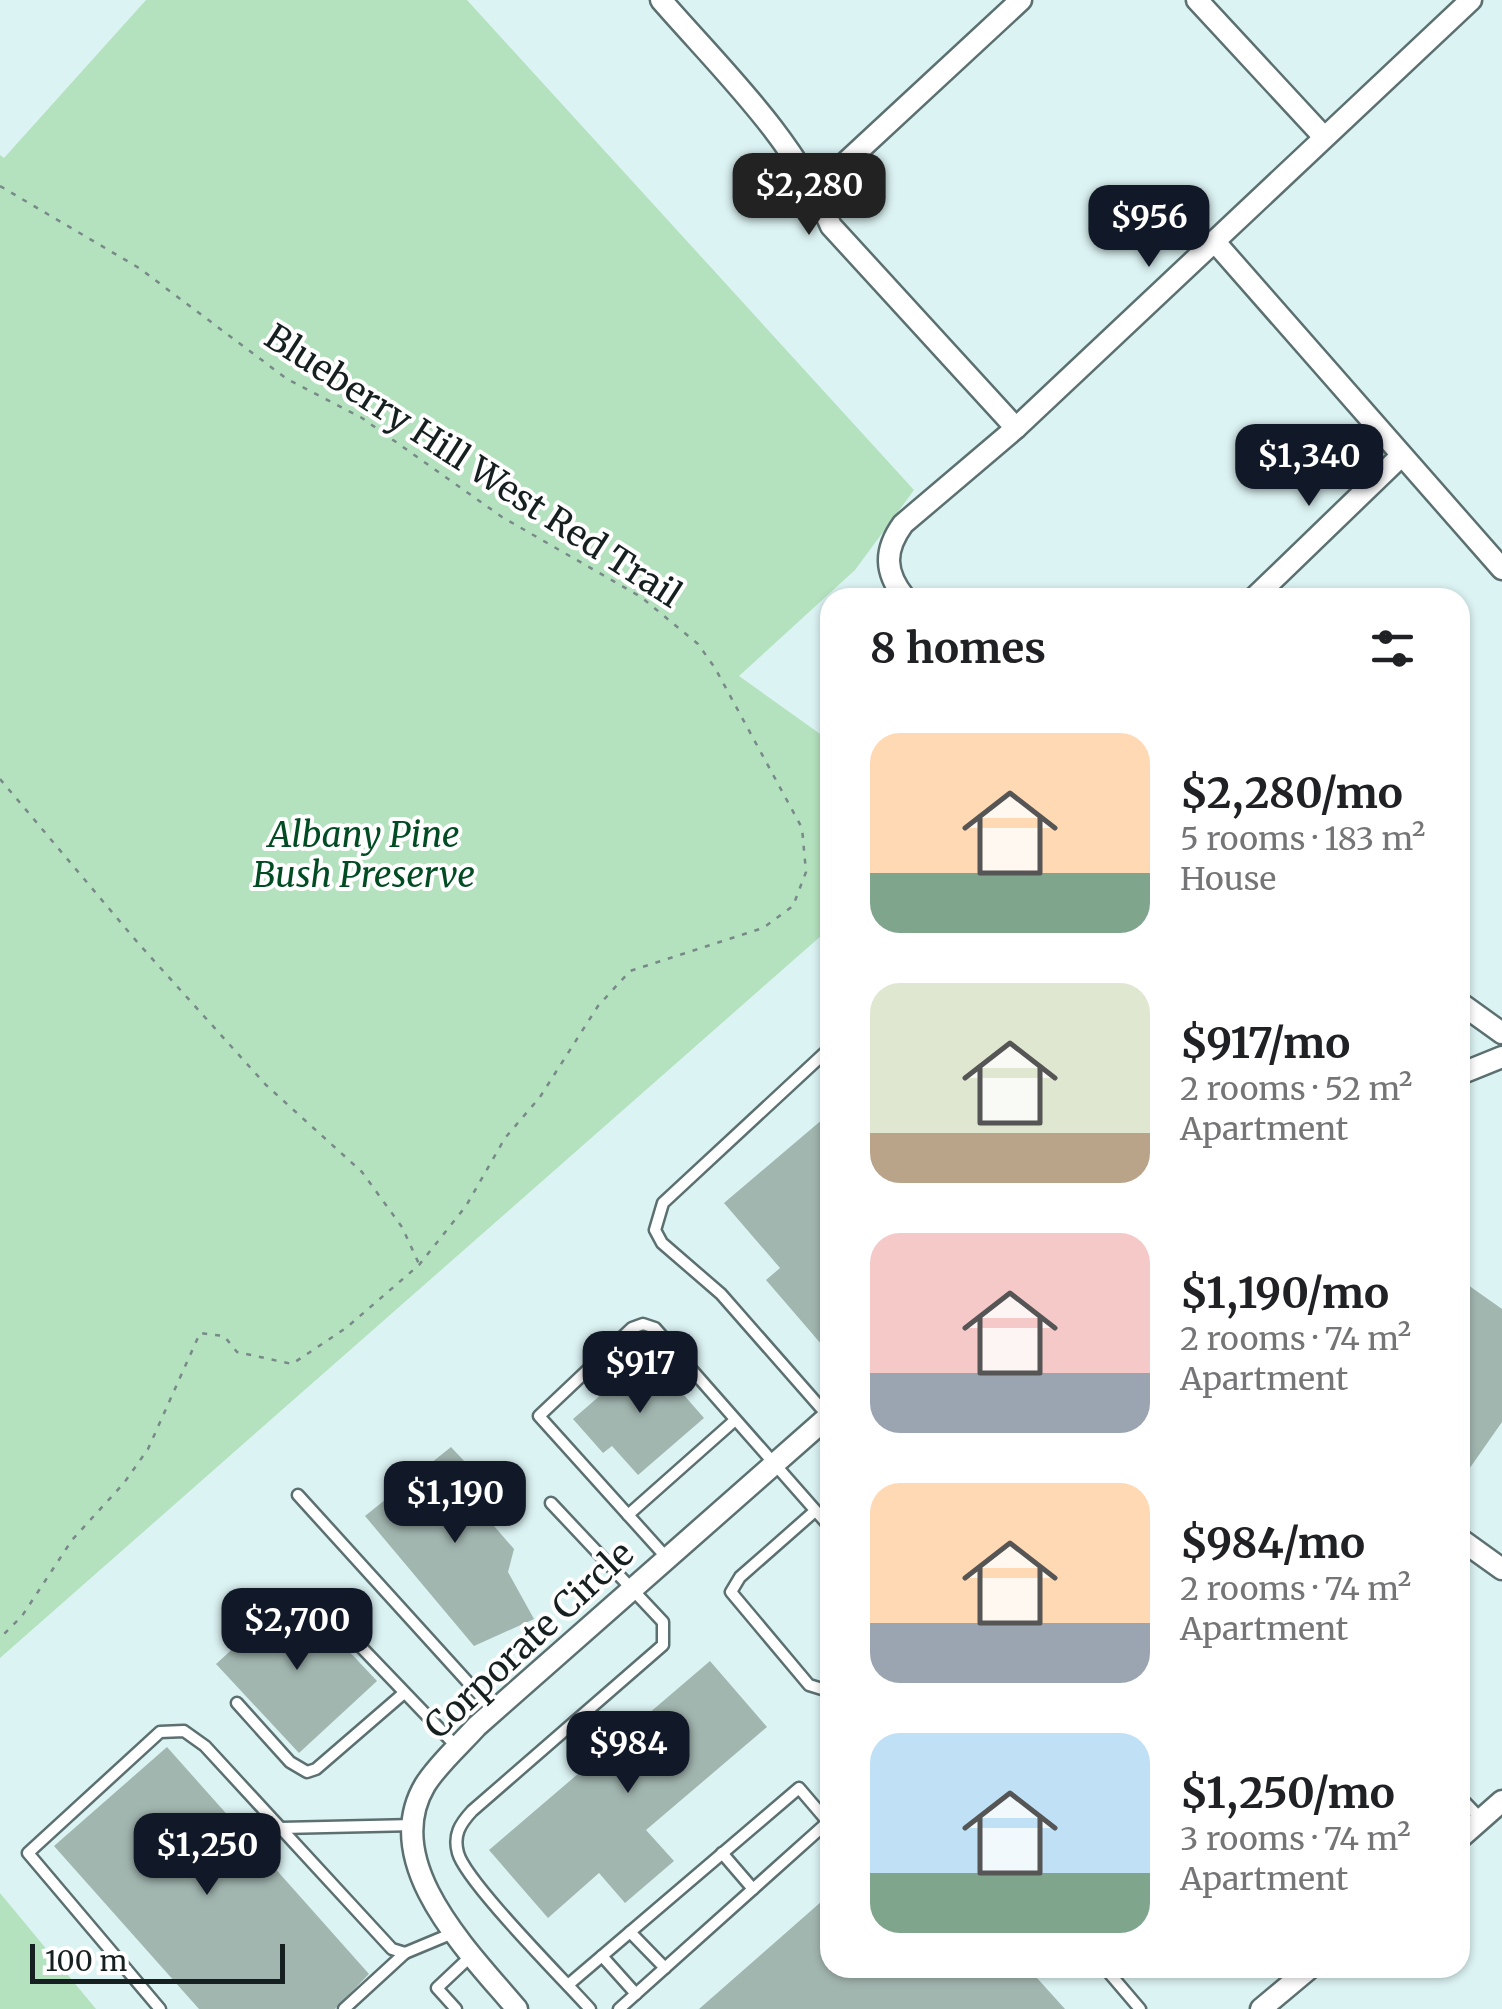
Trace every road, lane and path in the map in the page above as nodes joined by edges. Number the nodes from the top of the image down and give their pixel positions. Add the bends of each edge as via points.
1 (660, 0) edge
2 (1021, 0) edge
3 (1197, 0) edge
4 (1471, 0) edge
5 (1323, 136) junction
6 (0, 186) edge
7 (816, 190) junction
8 (1215, 242) junction
9 (1016, 428) junction
10 (1400, 457) junction
11 (1502, 569) edge
12 (899, 588) edge
13 (1264, 588) edge
14 (0, 780) edge
15 (1470, 1010) edge
16 (1502, 1033) edge
17 (820, 1057) edge
18 (1502, 1058) edge
19 (1470, 1070) edge
20 (419, 1265) junction
21 (820, 1406) edge
22 (734, 1421) junction
23 (820, 1424) edge
24 (772, 1465) junction
25 (298, 1494) dead end
26 (551, 1502) dead end
27 (814, 1510) junction
28 (628, 1515) junction
29 (820, 1516) edge
30 (1470, 1546) edge
31 (666, 1557) junction
32 (1500, 1564) edge
33 (632, 1588) junction
34 (339, 1624) dead end
35 (0, 1638) edge
36 (820, 1688) edge
37 (404, 1693) junction
38 (237, 1703) dead end
39 (494, 1711) junction
40 (458, 1748) junction
41 (1502, 1800) edge
42 (1470, 1806) edge
43 (820, 1811) edge
44 (1482, 1819) junction
45 (416, 1825) junction
46 (281, 1828) junction
47 (820, 1829) edge
48 (1470, 1829) edge
49 (722, 1853) junction
50 (753, 1889) junction
51 (630, 1932) junction
52 (453, 1933) junction
53 (405, 1953) junction
54 (472, 1956) junction
55 (602, 1956) junction
56 (665, 1968) junction
57 (1114, 1978) edge
58 (1298, 1978) edge
59 (568, 1985) junction
60 (636, 1994) junction
61 (160, 2009) edge
62 (344, 2009) edge
63 (456, 2009) edge
64 (516, 2009) edge
65 (590, 2009) edge
66 (620, 2009) edge
67 (1140, 2009) edge
68 (1261, 2009) edge

1 - 7 street via 783,139
2 - 7 street
3 - 5 street
4 - 5 street
5 - 8 street
6 - 20 path, Blueberry Hill West Red Trail via 139,268 287,379 362,418 502,517 642,597 716,668 802,828 806,872 792,906 763,928 630,971 598,1006 466,1206
7 - 9 street via 831,226
8 - 9 street
8 - 10 street
9 - 12 street via 890,543 888,568
10 - 11 street
10 - 13 street
14 - 20 path via 266,1084 362,1172 402,1227
15 - 16 street
17 - 21 lane via 663,1203 655,1230
18 - 19 street
20 - 35 path, Blueberry Hill West Red Trail via 292,1364 238,1352 224,1336 200,1333 148,1449
22 - 24 lane
22 - 28 lane
22 - 28 lane via 655,1328 632,1328 539,1416
23 - 24 street, Corporate Circle
24 - 27 lane
24 - 31 street, Corporate Circle
25 - 39 lane
26 - 33 lane
27 - 29 lane
27 - 36 lane via 731,1592 809,1685
28 - 31 lane
30 - 32 street
31 - 33 street, Corporate Circle
33 - 39 street, Corporate Circle
33 - 59 lane via 663,1622 663,1645 472,1811 456,1835 461,1863
34 - 37 lane
37 - 38 lane via 307,1772
37 - 40 lane
39 - 40 street, Corporate Circle
40 - 45 street, Corporate Circle via 426,1784
41 - 44 street
42 - 44 lane
43 - 49 lane via 799,1788
44 - 48 street
45 - 46 lane
45 - 52 street, Corporate Circle via 424,1890
46 - 53 lane via 378,1938
46 - 61 lane via 194,1736 173,1730 145,1741 28,1853
47 - 50 lane
49 - 50 lane
49 - 51 lane
50 - 56 lane
51 - 55 lane
51 - 56 lane
52 - 53 lane
52 - 54 street, Corporate Circle
53 - 62 lane
54 - 63 lane via 437,1988
54 - 64 street, Corporate Circle
55 - 59 lane
55 - 60 lane
56 - 60 lane
57 - 67 lane
58 - 68 street
59 - 65 lane
60 - 66 lane

